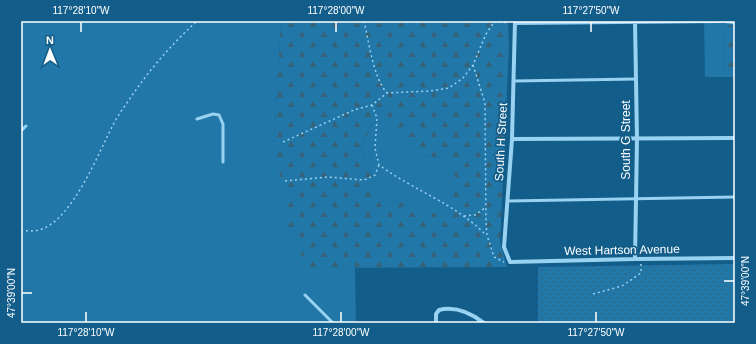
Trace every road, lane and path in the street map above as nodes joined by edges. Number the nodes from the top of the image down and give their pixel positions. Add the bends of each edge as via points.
1 (197, 21) edge
2 (364, 21) edge
3 (494, 21) edge
4 (721, 21) edge
5 (725, 21) edge
6 (515, 22) edge
7 (635, 22) edge
8 (735, 22) edge
9 (473, 65) junction
10 (636, 79) junction
11 (514, 81) junction
12 (387, 93) junction
13 (372, 105) junction
14 (197, 119) dead end
15 (26, 126) dead end
16 (21, 131) edge
17 (735, 138) edge
18 (512, 139) junction
19 (637, 139) junction
20 (283, 142) dead end
21 (223, 162) dead end
22 (379, 165) junction
23 (285, 182) dead end
24 (735, 197) edge
25 (636, 198) junction
26 (508, 200) junction
27 (485, 208) junction
28 (464, 216) junction
29 (21, 230) edge
30 (487, 235) junction
31 (635, 258) junction
32 (641, 258) junction
33 (735, 258) edge
34 (510, 262) junction
35 (593, 294) dead end
36 (305, 295) dead end
37 (333, 323) edge
38 (436, 323) edge
39 (484, 323) edge

1 - 29 path via 158,61 131,96 68,206 54,222 43,229 31,232
2 - 12 path via 376,72 381,86
3 - 6 path
3 - 9 path
4 - 7 street
5 - 8 street
6 - 7 street
6 - 11 street, South H Street
7 - 10 street, South G Street
9 - 12 path via 463,78 449,88
9 - 27 path via 485,103
10 - 11 lane
10 - 19 street, South G Street
11 - 18 street, South H Street
12 - 13 path
13 - 20 path via 354,110
13 - 22 path via 377,118 375,148
14 - 21 lane via 213,114 219,115 224,131
15 - 16 lane
17 - 19 street
18 - 19 street
18 - 26 street, South H Street
19 - 25 street, South G Street
22 - 23 path via 375,175 364,180 328,177
22 - 28 path
24 - 25 lane
25 - 26 lane
25 - 31 street, South G Street
26 - 34 street, South H Street via 504,247
27 - 28 path via 475,215
27 - 30 path
28 - 30 path
30 - 34 path via 494,257 503,262
31 - 32 street, West Hartson Avenue
31 - 34 street, West Hartson Avenue
32 - 33 street, West Hartson Avenue
32 - 35 path via 641,271 638,275 622,286
36 - 37 lane
38 - 39 street via 436,314 439,310 447,308 472,314

